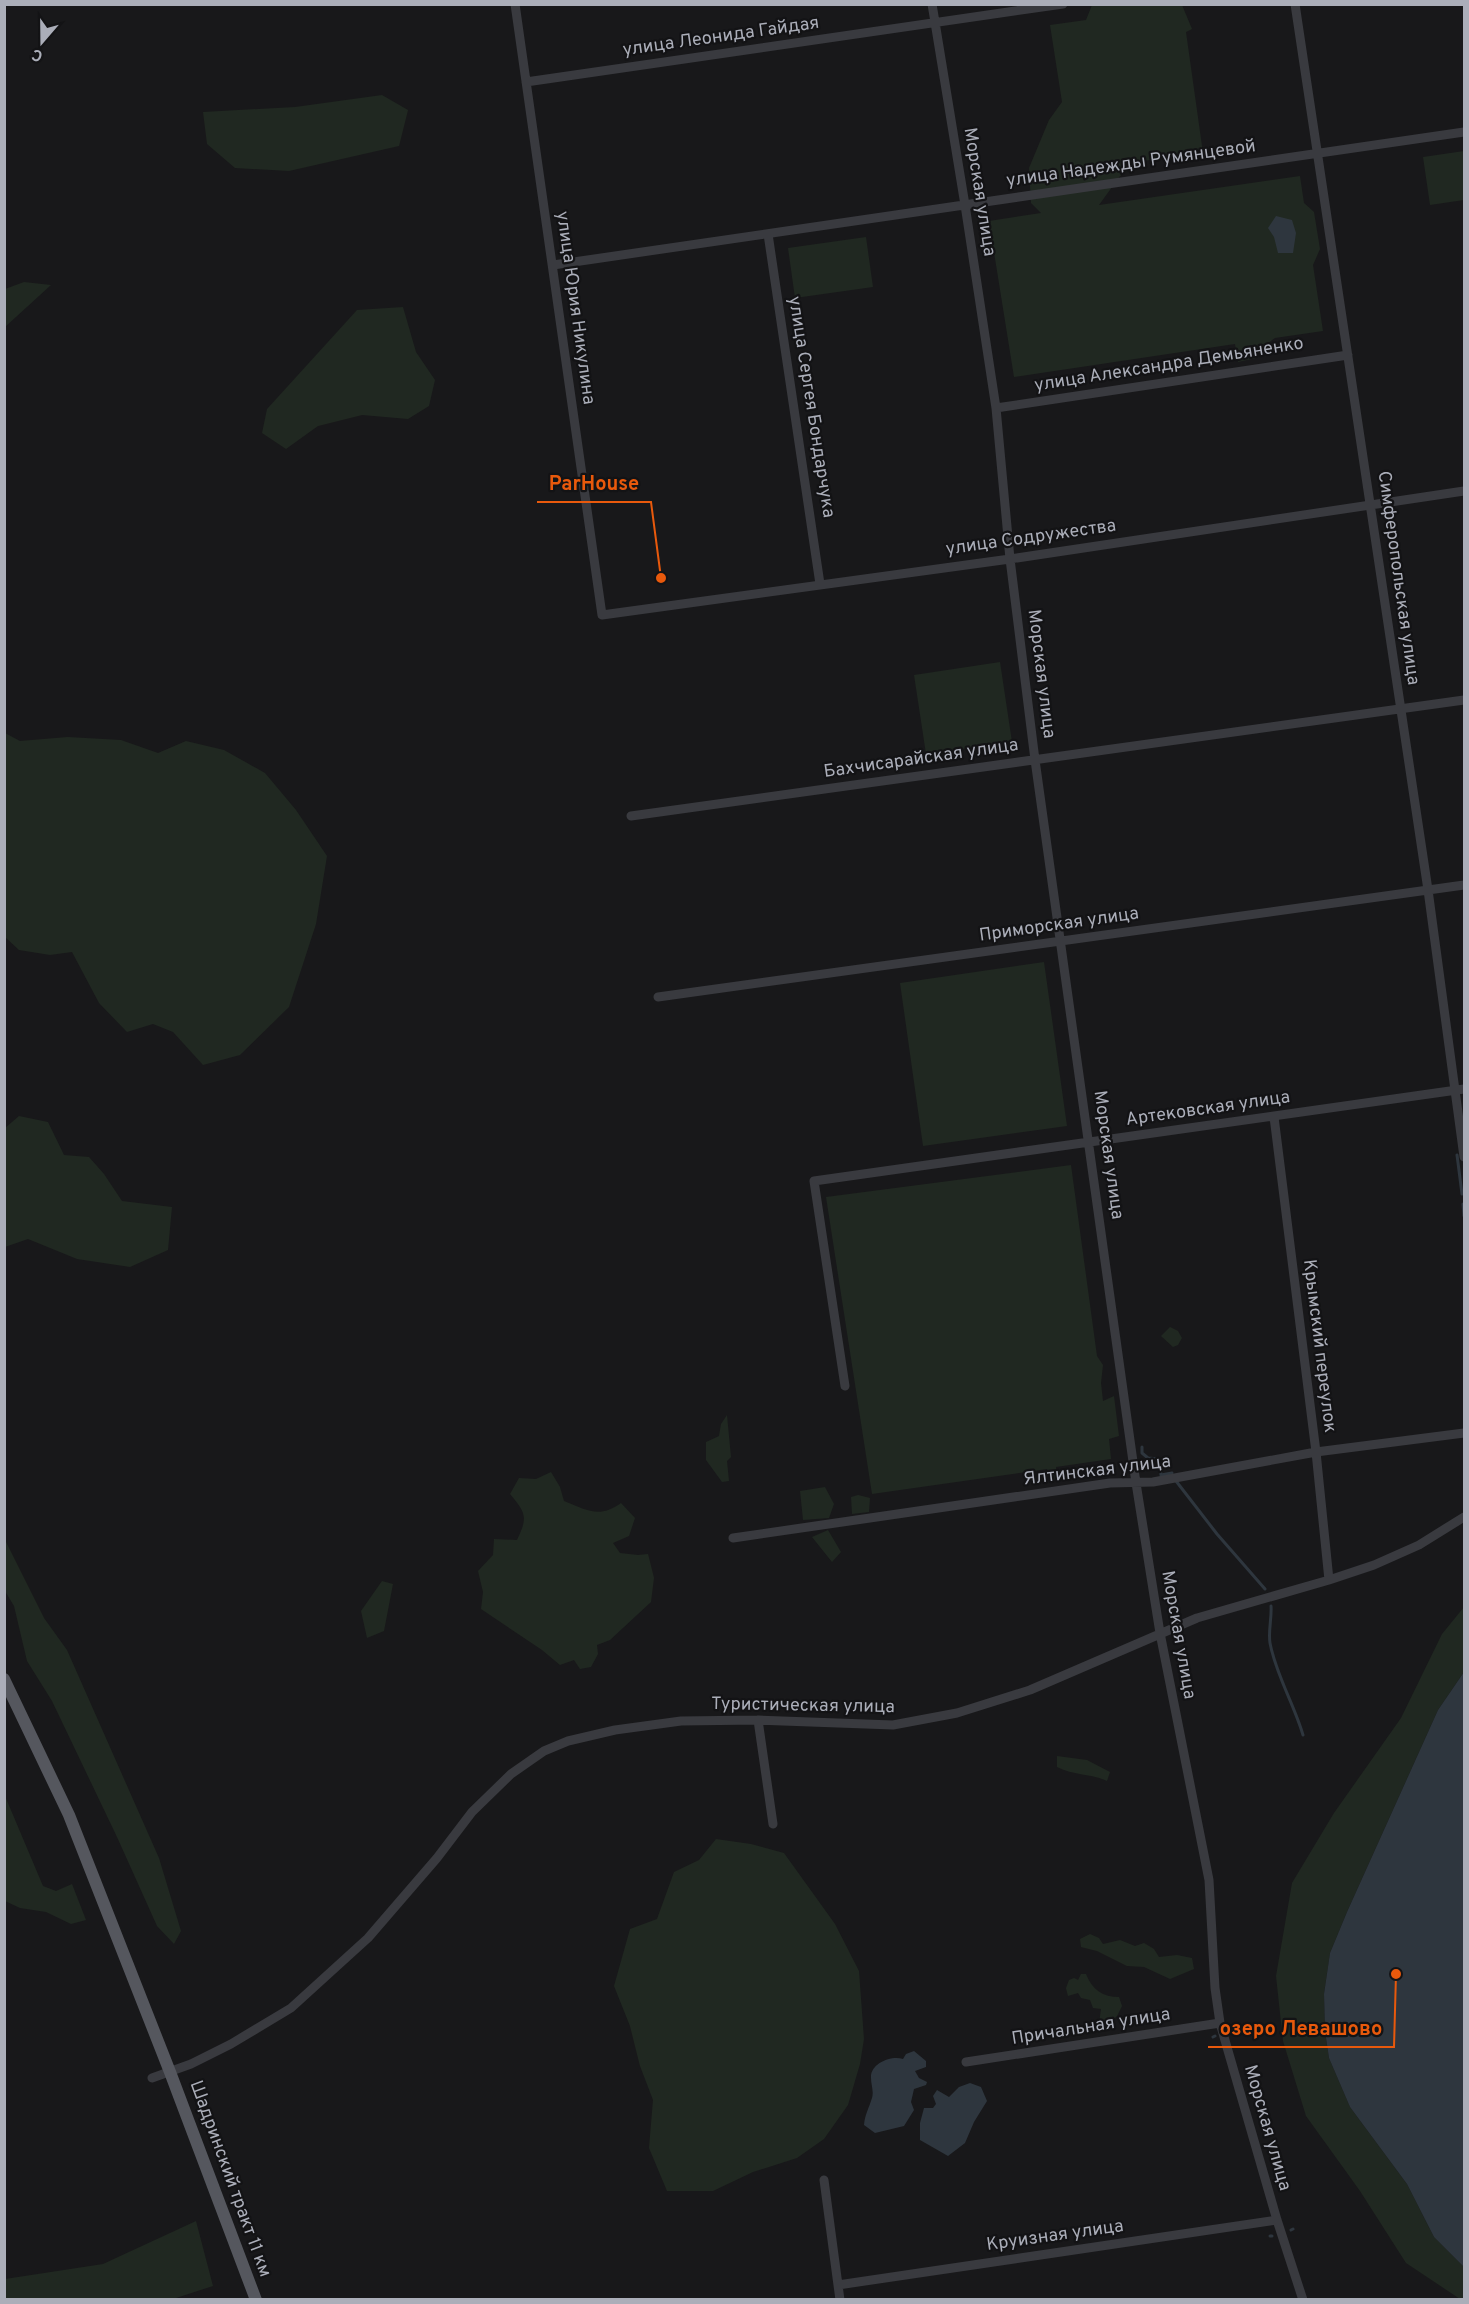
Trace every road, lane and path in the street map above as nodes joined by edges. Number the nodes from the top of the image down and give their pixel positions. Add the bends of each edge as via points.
1 (515, 4) edge
2 (932, 4) edge
3 (1063, 4) edge
4 (1295, 4) edge
5 (934, 22) junction
6 (526, 82) junction
7 (1464, 132) edge
8 (1318, 153) junction
9 (965, 205) junction
10 (768, 234) junction
11 (553, 265) junction
12 (1348, 355) junction
13 (996, 408) junction
14 (1464, 491) edge
15 (1371, 505) junction
16 (1010, 559) junction
17 (820, 584) junction
18 (602, 615) joint
19 (1464, 700) edge
20 (1400, 709) junction
21 (1035, 760) junction
22 (631, 816) dead end
23 (1464, 885) edge
24 (1428, 890) junction
25 (1062, 942) junction
26 (658, 997) dead end
27 (1460, 1090) edge
28 (1274, 1117) junction
29 (1089, 1142) junction
30 (1464, 1157) edge
31 (845, 1386) dead end
32 (1464, 1433) edge
33 (1316, 1452) junction
34 (1136, 1483) junction
35 (1464, 1517) edge
36 (733, 1538) dead end
37 (1329, 1580) junction
38 (1160, 1633) junction
39 (4, 1679) edge
40 (758, 1720) junction
41 (773, 1824) dead end
42 (1220, 2023) junction
43 (966, 2062) dead end
44 (170, 2072) junction
45 (152, 2078) dead end
46 (824, 2180) dead end
47 (1277, 2220) junction
48 (838, 2284) junction
49 (256, 2300) edge
50 (840, 2300) edge
51 (1302, 2300) edge

1 - 6 street, улица Юрия Никулина
2 - 5 street, Морская улица
3 - 5 street, улица Леонида Гайдая
4 - 8 street, Симферопольская улица
5 - 6 street, улица Леонида Гайдая
5 - 9 street, Морская улица
6 - 11 street, улица Юрия Никулина
7 - 8 street, улица Надежды Румянцевой
8 - 9 street, улица Надежды Румянцевой
8 - 12 street, Симферопольская улица
9 - 10 street, улица Надежды Румянцевой
9 - 13 street, Морская улица
10 - 11 street, улица Надежды Румянцевой
10 - 17 street, улица Сергея Бондарчука
11 - 18 street, улица Юрия Никулина
12 - 13 street, улица Александра Демьяненко
12 - 15 street, Симферопольская улица
13 - 16 street, Морская улица
14 - 15 street, улица Содружества
15 - 16 street, улица Содружества
15 - 20 street, Симферопольская улица
16 - 17 street, улица Содружества
16 - 21 street, Морская улица
17 - 18 street, улица Содружества
19 - 20 street, Бахчисарайская улица
20 - 21 street, Бахчисарайская улица
20 - 24 street, Симферопольская улица
21 - 22 street, Бахчисарайская улица
21 - 25 street, Морская улица
23 - 24 street, Приморская улица
24 - 25 street, Приморская улица
24 - 27 street, Симферопольская улица
25 - 26 street, Приморская улица
25 - 29 street, Морская улица
27 - 28 street, Артековская улица
27 - 30 street, Симферопольская улица
28 - 29 street, Артековская улица
28 - 33 street, Крымский переулок
29 - 31 street, Артековская улица via 814,1181
29 - 34 street, Морская улица
32 - 33 street, Ялтинская улица
33 - 34 street, Ялтинская улица
33 - 37 street, Крымский переулок
34 - 36 street, Ялтинская улица via 1110,1483
34 - 38 street, Морская улица
35 - 37 street, Туристическая улица via 1419,1545
37 - 38 street, Туристическая улица via 1197,1618
38 - 40 street, Туристическая улица via 1030,1690 919,1722 893,1725
38 - 42 street, Морская улица via 1209,1880
39 - 44 main road, Шадринский тракт 11 км via 69,1815
40 - 41 street
40 - 44 street, Туристическая улица via 681,1721 615,1730 544,1751 525,1763 472,1812 368,1938 311,1991 291,2008 231,2044
42 - 43 street, Причальная улица
42 - 47 street, Морская улица
44 - 45 street, Туристическая улица
44 - 49 main road, Шадринский тракт 11 км
46 - 48 street
47 - 48 street, Круизная улица
47 - 51 street, Морская улица
48 - 50 street

